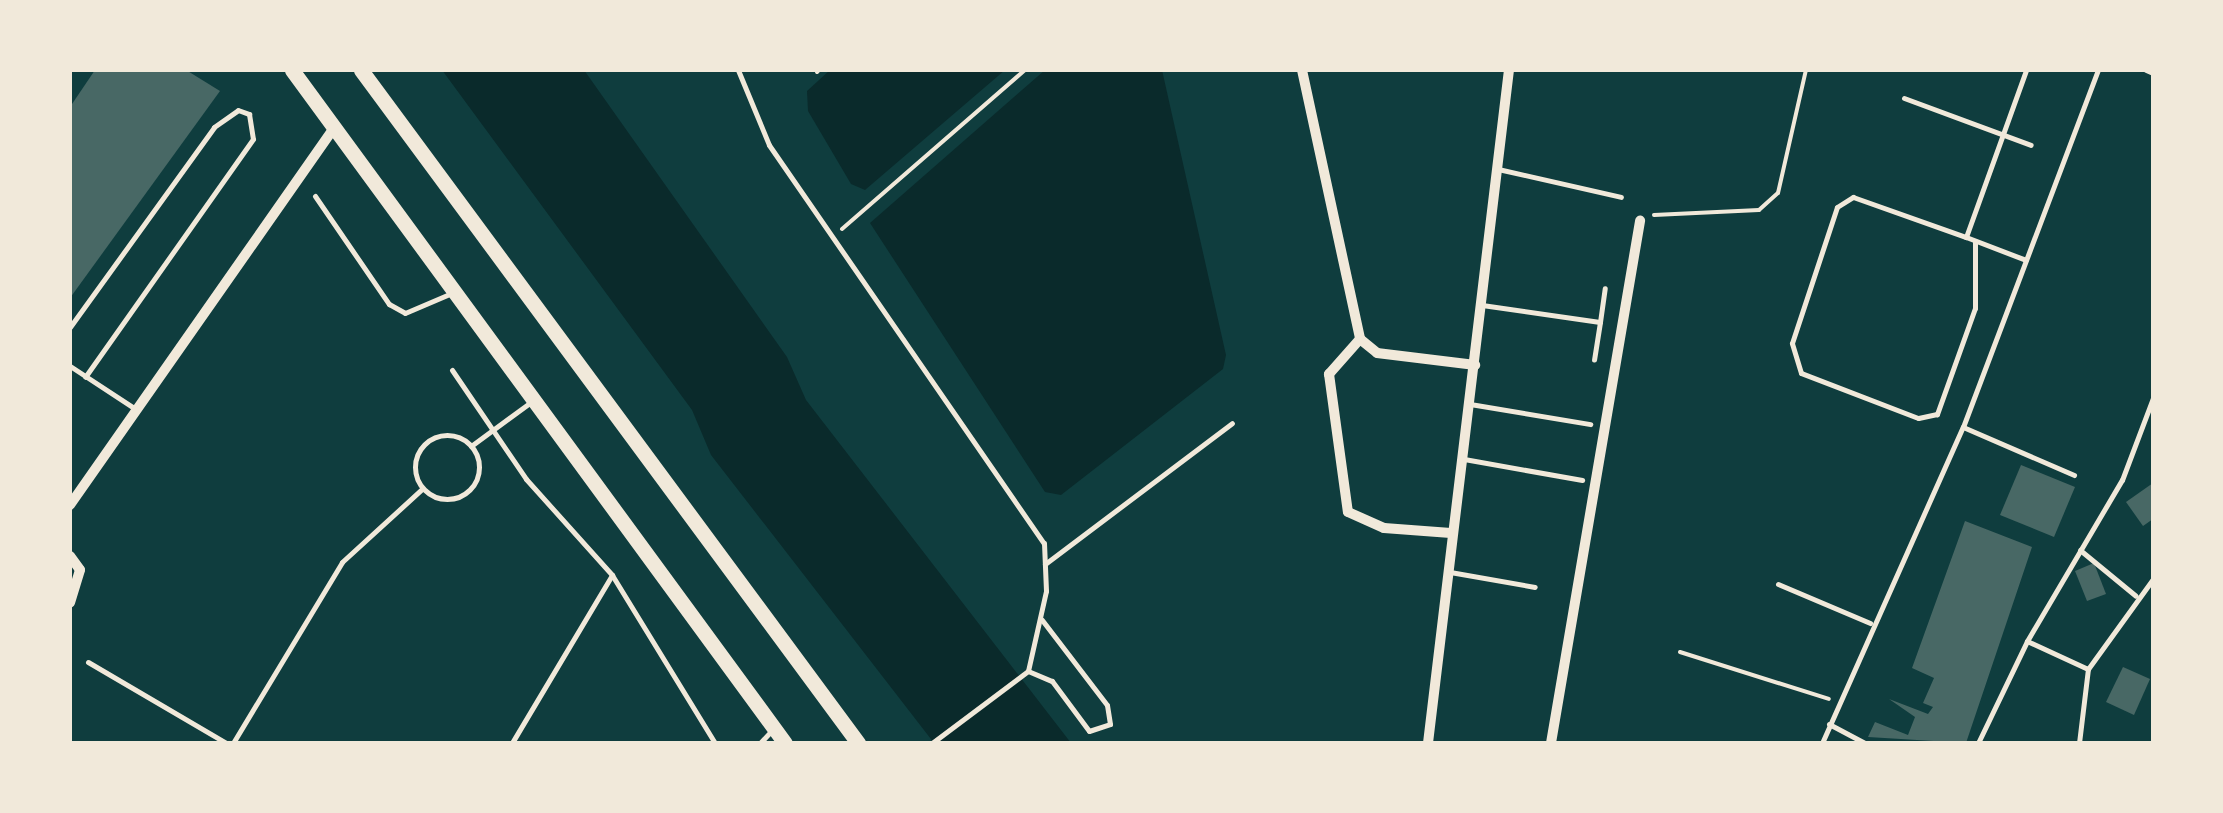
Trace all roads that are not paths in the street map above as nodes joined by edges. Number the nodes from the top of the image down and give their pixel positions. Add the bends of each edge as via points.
1 (292, 70) edge
2 (361, 70) edge
3 (738, 70) edge
4 (1302, 70) edge
5 (1509, 70) edge
6 (2026, 70) edge
7 (2098, 70) edge
8 (2146, 70) edge
9 (2153, 73) edge
10 (1904, 98) dead end
11 (334, 128) junction
12 (2002, 135) junction
13 (2031, 145) dead end
14 (1498, 169) junction
15 (315, 196) dead end
16 (1621, 197) dead end
17 (1640, 220) road end
18 (1966, 237) junction
19 (1976, 240) junction
20 (2026, 260) junction
21 (1605, 288) dead end
22 (455, 292) junction
23 (1482, 304) junction
24 (1600, 322) junction
25 (70, 328) edge
26 (1360, 340) junction
27 (1594, 360) dead end
28 (1475, 365) junction
29 (70, 366) edge
30 (452, 370) dead end
31 (86, 377) junction
32 (2153, 398) edge
33 (533, 400) junction
34 (1470, 404) junction
35 (140, 412) junction
36 (1232, 424) dead end
37 (1590, 424) dead end
38 (1963, 427) junction
39 (494, 428) junction
40 (471, 446) junction
41 (1464, 458) junction
42 (2074, 475) dead end
43 (1582, 480) dead end
44 (422, 488) junction
45 (70, 505) edge
46 (1451, 534) junction
47 (2080, 550) junction
48 (70, 556) edge
49 (1045, 564) junction
50 (1450, 572) junction
51 (612, 575) junction
52 (2153, 579) edge
53 (1778, 584) dead end
54 (1535, 587) dead end
55 (2136, 596) junction
56 (70, 602) edge
57 (1042, 620) junction
58 (1870, 624) junction
59 (2026, 641) junction
60 (88, 662) dead end
61 (2088, 669) junction
62 (1025, 673) junction
63 (1829, 724) junction
64 (774, 728) junction
65 (229, 743) edge
66 (512, 743) edge
67 (715, 743) edge
68 (760, 743) edge
69 (784, 743) edge
70 (858, 743) edge
71 (932, 743) edge
72 (1428, 743) edge
73 (1551, 743) edge
74 (1822, 743) edge
75 (1864, 743) edge
76 (1978, 743) edge
77 (2080, 743) edge

1 - 11 highway
2 - 70 highway
3 - 49 lane via 769,145 907,336 918,372 1016,492
4 - 26 street
5 - 14 street
6 - 12 lane
7 - 20 lane
8 - 9 lane
10 - 12 lane
11 - 22 highway
11 - 35 street
12 - 13 lane
12 - 18 lane
14 - 16 lane
14 - 23 street
15 - 22 lane via 388,304 406,314
17 - 73 street
18 - 19 lane
18 - 19 lane via 1853,197 1837,207 1792,343 1801,373 1918,418 1936,414 1976,308
19 - 20 lane
20 - 38 lane
21 - 24 lane
22 - 33 highway
23 - 24 lane
23 - 28 street
24 - 27 lane
25 - 31 lane via 214,127 238,110 249,114 253,139
26 - 28 street via 1377,353
26 - 46 street via 1329,374 1348,512 1384,528
28 - 34 street
29 - 31 lane
30 - 39 lane
31 - 35 lane
32 - 47 lane via 2122,480
33 - 39 lane
33 - 64 highway
34 - 37 lane
34 - 41 street
35 - 45 street
36 - 49 lane
38 - 42 lane
38 - 58 lane
39 - 40 lane
39 - 51 lane via 538,494
40 - 44 lane via 440,436 425,443 415,474
40 - 44 lane via 478,477 468,491 436,498
41 - 43 lane
41 - 46 street
44 - 65 lane via 342,562
46 - 50 street
47 - 55 lane
47 - 59 lane
48 - 56 street via 80,570
49 - 57 lane
50 - 54 lane
50 - 72 street
51 - 66 lane
51 - 67 lane
52 - 55 lane
53 - 58 lane
55 - 61 lane
57 - 62 lane
57 - 62 lane via 1107,705 1110,724 1090,731 1052,681
58 - 63 lane
59 - 61 lane
59 - 76 lane
60 - 65 lane
61 - 77 lane
62 - 71 lane
63 - 74 lane
63 - 75 lane
64 - 68 lane
64 - 69 highway

